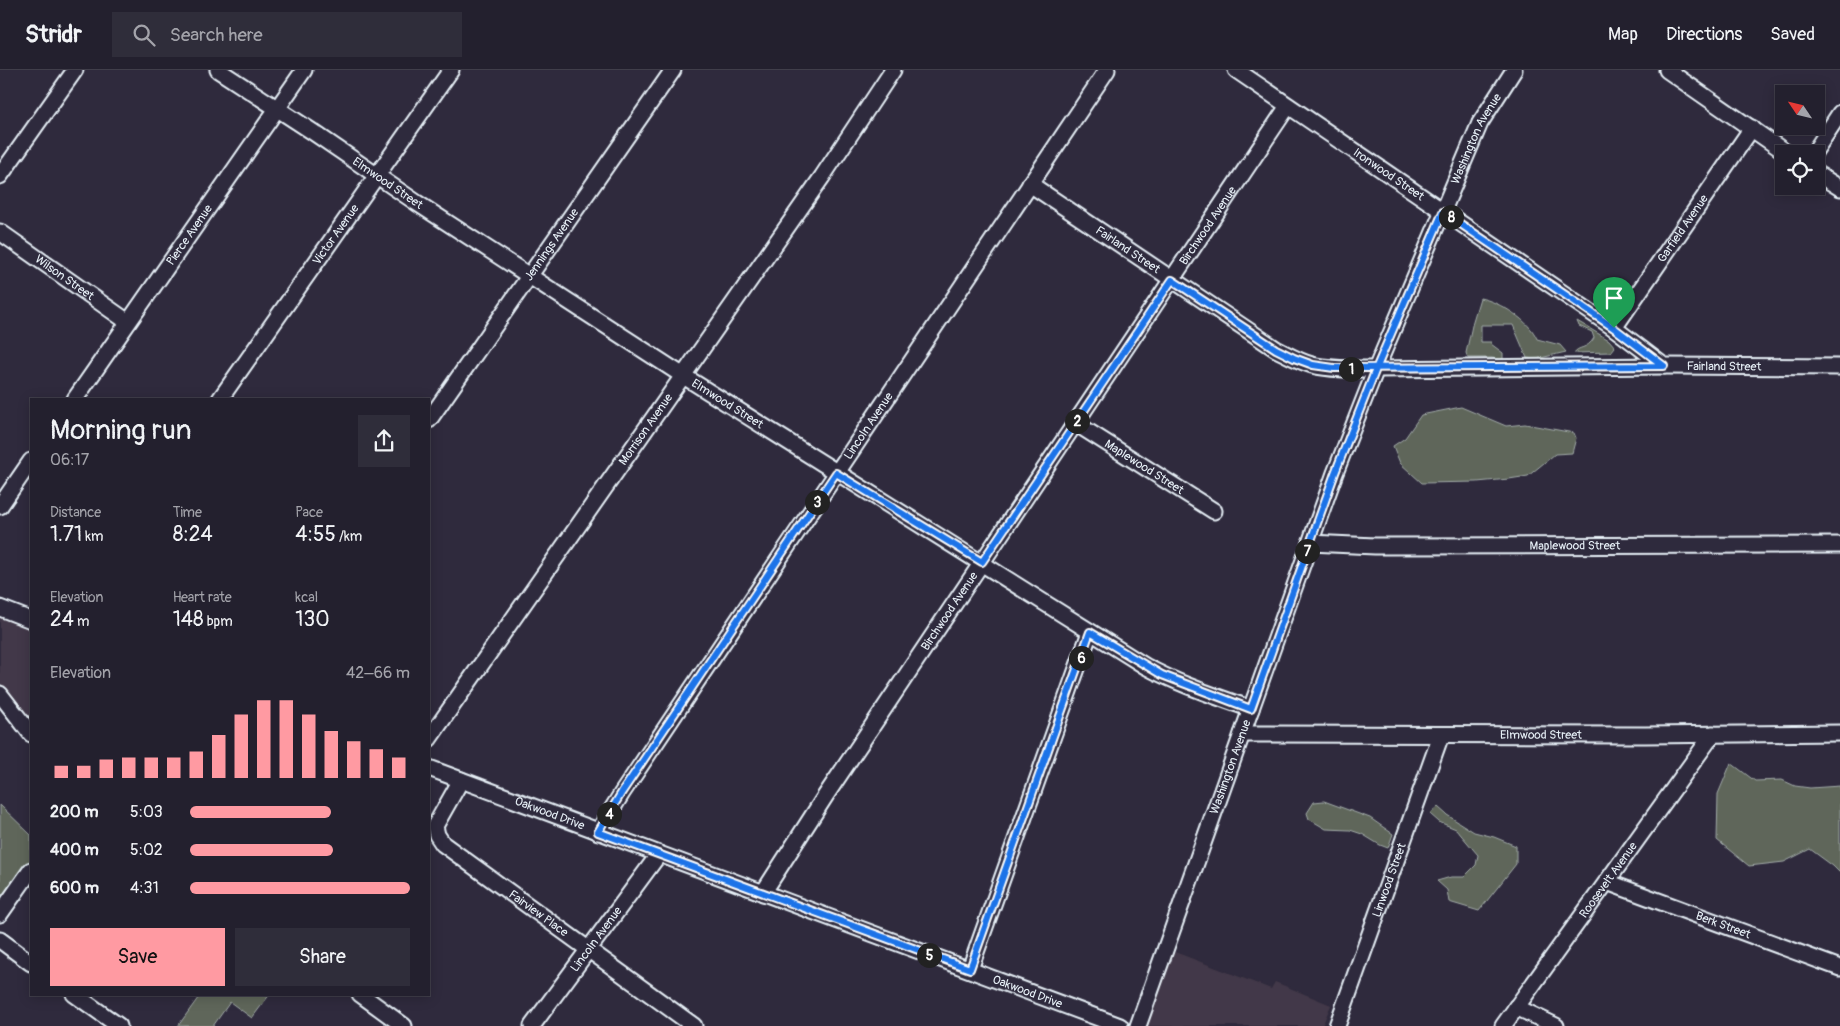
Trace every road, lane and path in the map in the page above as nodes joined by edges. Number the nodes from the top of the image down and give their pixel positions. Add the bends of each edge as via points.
1 (75, 70) edge
2 (218, 70) edge
3 (304, 70) edge
4 (451, 70) edge
5 (672, 70) edge
6 (893, 70) edge
7 (1106, 70) edge
8 (1236, 70) edge
9 (1514, 70) edge
10 (1667, 70) edge
11 (1288, 106) junction
12 (277, 108) junction
13 (1840, 113) edge
14 (1752, 128) junction
15 (1776, 145) edge
16 (1819, 145) edge
17 (0, 176) edge
18 (376, 176) junction
19 (1825, 179) edge
20 (1030, 184) junction
21 (1840, 188) edge
22 (1443, 212) junction
23 (0, 232) edge
24 (528, 276) junction
25 (1172, 280) junction
26 (128, 322) junction
27 (1614, 328) junction
28 (1664, 366) junction
29 (1840, 367) edge
30 (1376, 369) junction
31 (682, 376) junction
32 (76, 398) edge
33 (221, 398) edge
34 (430, 419) edge
35 (1075, 423) junction
36 (30, 462) edge
37 (836, 473) junction
38 (0, 506) edge
39 (1214, 510) dead end
40 (1310, 543) junction
41 (1840, 545) edge
42 (982, 562) junction
43 (0, 608) edge
44 (30, 620) edge
45 (1090, 632) junction
46 (0, 694) edge
47 (1251, 709) junction
48 (30, 733) edge
49 (1840, 733) edge
50 (1242, 734) junction
51 (1713, 734) junction
52 (1441, 735) junction
53 (430, 738) edge
54 (430, 768) edge
55 (461, 780) junction
56 (598, 832) junction
57 (659, 854) junction
58 (30, 871) edge
59 (1607, 882) junction
60 (763, 893) junction
61 (0, 914) edge
62 (0, 940) edge
63 (589, 949) junction
64 (30, 962) edge
65 (1840, 968) edge
66 (970, 969) junction
67 (77, 996) edge
68 (363, 996) edge
69 (1516, 1007) junction
70 (1099, 1022) edge
71 (119, 1026) edge
72 (404, 1026) edge
73 (532, 1026) edge
74 (694, 1026) edge
75 (1120, 1026) edge
76 (1138, 1026) edge
77 (1338, 1026) edge
78 (1503, 1026) edge
79 (1556, 1026) edge

1 - 17 street
2 - 12 street, Elmwood Street
3 - 12 street, Pierce Avenue
4 - 18 street, Victor Avenue
5 - 24 street, Jennings Avenue
6 - 31 street, Morrison Avenue
7 - 20 street, Lincoln Avenue
8 - 11 street, Ironwood Street
9 - 22 street, Washington Avenue via 1480,123
10 - 14 street
11 - 22 street, Ironwood Street
11 - 25 street, Birchwood Avenue
12 - 18 street, Elmwood Street
12 - 26 street, Pierce Avenue
13 - 16 street
14 - 15 street
14 - 27 street, Garfield Avenue
18 - 24 street, Elmwood Street
18 - 33 street, Victor Avenue
19 - 21 street
20 - 25 street, Fairland Street
20 - 37 street, Lincoln Avenue
22 - 27 street, Ironwood Street
22 - 30 street, Washington Avenue
23 - 26 street, Wilson Street
24 - 31 street, Elmwood Street
24 - 34 street, Jennings Avenue
25 - 30 street, Fairland Street via 1294,358 1334,368
25 - 35 street, Birchwood Avenue
26 - 32 street, Pierce Avenue
27 - 28 street, Ironwood Street
28 - 29 street, Fairland Street
28 - 30 street, Fairland Street
30 - 40 street, Washington Avenue
31 - 37 street, Elmwood Street
31 - 53 street, Morrison Avenue
35 - 39 street, Maplewood Street
35 - 42 street, Birchwood Avenue
36 - 38 street
37 - 42 street, Elmwood Street
37 - 56 street, Lincoln Avenue
40 - 41 street, Maplewood Street via 1375,546
40 - 47 street, Washington Avenue
42 - 45 street, Elmwood Street
42 - 60 street, Birchwood Avenue
43 - 44 street
45 - 47 street, Elmwood Street via 1162,675
45 - 66 street
46 - 48 street
47 - 50 street, Washington Avenue
49 - 51 street, Elmwood Street
50 - 52 street, Elmwood Street
50 - 76 street, Washington Avenue
51 - 52 street, Elmwood Street
51 - 59 street, Roosevelt Avenue
52 - 77 street, Linwood Street
54 - 55 street, Oakwood Drive
55 - 56 street, Oakwood Drive
55 - 63 street, Fairview Place via 435,826 443,844
56 - 57 street, Oakwood Drive
57 - 60 street, Oakwood Drive
57 - 63 street, Lincoln Avenue
58 - 61 street
59 - 65 street, Berk Street
59 - 69 street, Roosevelt Avenue
60 - 66 street, Oakwood Drive
62 - 64 street
63 - 73 street, Lincoln Avenue
63 - 74 street, Fairview Place
66 - 70 street, Oakwood Drive
67 - 71 street
68 - 72 street
69 - 78 street, Roosevelt Avenue
69 - 79 street
70 - 75 street, Oakwood Drive

